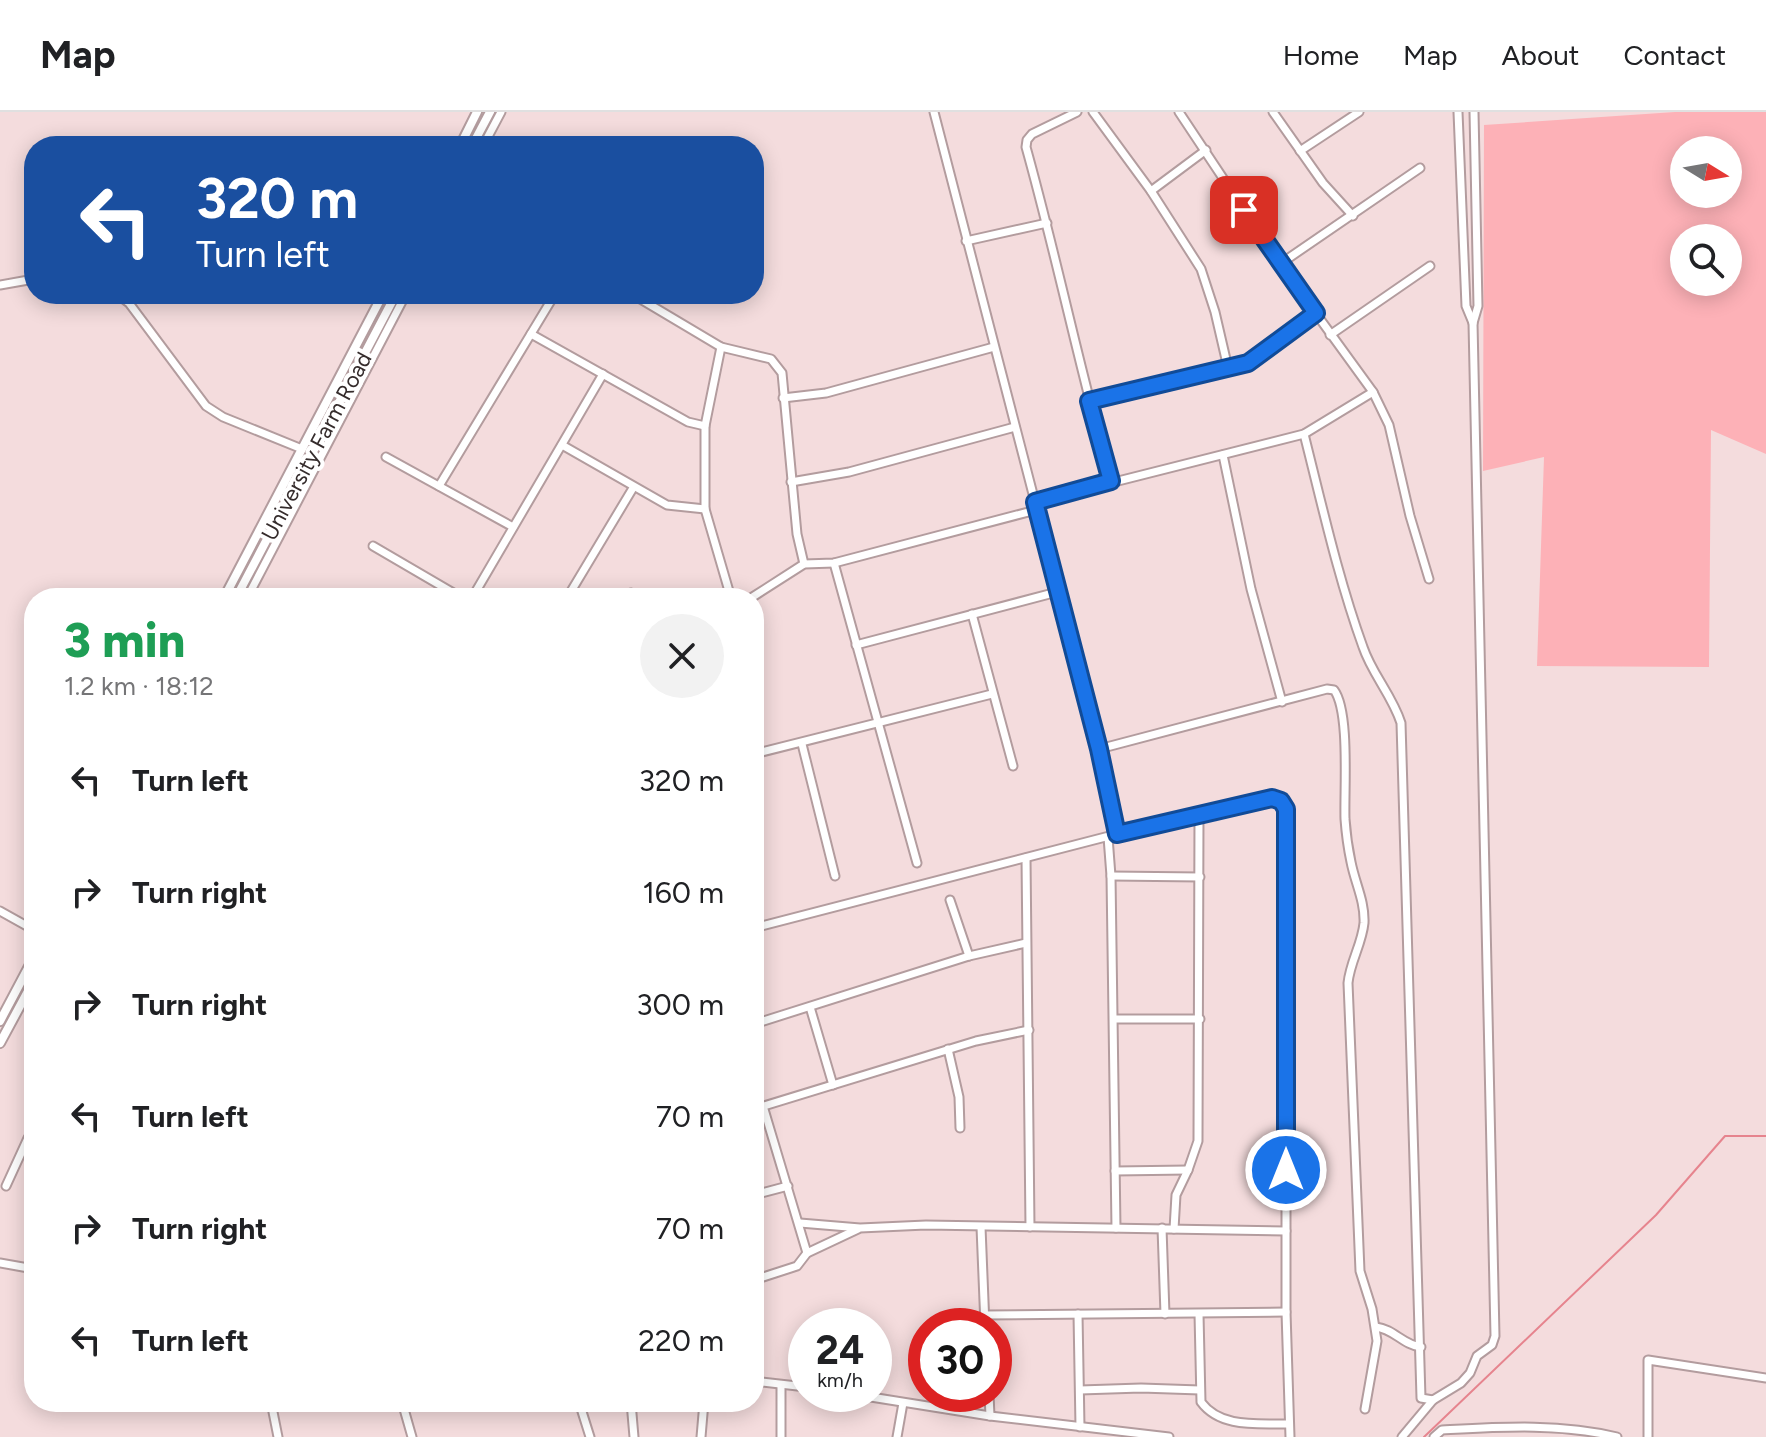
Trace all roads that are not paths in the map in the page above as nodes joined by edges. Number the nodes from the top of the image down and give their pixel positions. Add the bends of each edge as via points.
1 (477, 112) edge
2 (490, 112) edge
3 (501, 112) edge
4 (934, 112) edge
5 (1077, 112) edge
6 (1093, 112) edge
7 (1179, 112) edge
8 (1273, 112) edge
9 (1359, 112) edge
10 (1458, 112) edge
11 (1474, 112) edge
12 (465, 136) edge
13 (477, 136) edge
14 (488, 136) edge
15 (1206, 150) junction
16 (1300, 151) junction
17 (1420, 168) dead end
18 (1151, 191) junction
19 (1353, 216) junction
20 (1047, 223) junction
21 (966, 241) junction
22 (1280, 264) junction
23 (1430, 266) dead end
24 (24, 281) edge
25 (0, 285) edge
26 (130, 304) edge
27 (378, 304) edge
28 (391, 304) edge
29 (401, 304) edge
30 (549, 304) edge
31 (649, 304) edge
32 (1316, 313) junction
33 (1473, 323) junction
34 (531, 334) junction
35 (1330, 335) junction
36 (721, 347) junction
37 (994, 347) junction
38 (1228, 368) junction
39 (603, 374) junction
40 (1373, 392) junction
41 (783, 398) junction
42 (1089, 401) junction
43 (705, 426) junction
44 (1015, 427) junction
45 (1304, 434) junction
46 (562, 445) junction
47 (302, 449) junction
48 (1223, 455) junction
49 (386, 457) dead end
50 (1111, 481) junction
51 (791, 482) junction
52 (439, 486) junction
53 (633, 488) junction
54 (1036, 506) junction
55 (705, 509) junction
56 (513, 527) junction
57 (373, 546) dead end
58 (834, 563) junction
59 (804, 564) junction
60 (1429, 579) dead end
61 (229, 588) edge
62 (241, 588) edge
63 (252, 588) edge
64 (445, 588) edge
65 (478, 588) edge
66 (573, 588) edge
67 (728, 588) edge
68 (764, 590) edge
69 (1057, 592) junction
70 (972, 614) junction
71 (856, 645) junction
72 (992, 694) junction
73 (1282, 702) junction
74 (878, 721) junction
75 (802, 744) junction
76 (1099, 749) junction
77 (764, 752) edge
78 (1013, 766) dead end
79 (1199, 815) junction
80 (1117, 834) junction
81 (1108, 837) junction
82 (1026, 858) junction
83 (917, 863) dead end
84 (835, 876) dead end
85 (1111, 876) junction
86 (1200, 877) junction
87 (950, 900) dead end
88 (0, 911) edge
89 (24, 924) edge
90 (764, 925) edge
91 (1026, 943) junction
92 (969, 956) junction
93 (24, 976) edge
94 (24, 999) edge
95 (810, 1007) junction
96 (1114, 1019) junction
97 (1200, 1019) junction
98 (0, 1021) edge
99 (764, 1021) edge
100 (1029, 1030) junction
101 (0, 1043) edge
102 (948, 1049) junction
103 (833, 1085) junction
104 (764, 1106) edge
105 (764, 1124) edge
106 (960, 1128) dead end
107 (24, 1147) edge
108 (1188, 1170) junction
109 (1115, 1171) junction
110 (6, 1186) dead end
111 (788, 1186) junction
112 (764, 1192) edge
113 (800, 1223) junction
114 (981, 1227) junction
115 (1030, 1227) junction
116 (860, 1228) junction
117 (1116, 1228) junction
118 (1162, 1228) junction
119 (1174, 1229) junction
120 (1286, 1231) junction
121 (807, 1253) junction
122 (0, 1263) edge
123 (24, 1267) edge
124 (764, 1277) edge
125 (984, 1308) edge
126 (1286, 1312) junction
127 (1078, 1314) junction
128 (1165, 1314) junction
129 (1199, 1314) junction
130 (1012, 1315) edge
131 (1376, 1327) junction
132 (1421, 1347) junction
133 (1766, 1378) edge
134 (764, 1382) edge
135 (781, 1385) junction
136 (788, 1386) edge
137 (1080, 1390) junction
138 (1200, 1390) junction
139 (1433, 1400) junction
140 (892, 1401) edge
141 (903, 1403) junction
142 (1365, 1409) dead end
143 (273, 1412) edge
144 (405, 1412) edge
145 (582, 1412) edge
146 (632, 1412) edge
147 (703, 1412) edge
148 (990, 1412) edge
149 (990, 1416) junction
150 (1289, 1424) junction
151 (1080, 1427) junction
152 (278, 1437) edge
153 (412, 1437) edge
154 (590, 1437) edge
155 (634, 1437) edge
156 (701, 1437) edge
157 (781, 1437) edge
158 (897, 1437) edge
159 (1169, 1437) edge
160 (1290, 1437) edge
161 (1402, 1437) edge
162 (1434, 1437) edge
163 (1617, 1437) edge
164 (1648, 1437) edge

1 - 12 street
2 - 13 street
3 - 14 street
4 - 21 street
5 - 20 street via 1027,140
6 - 18 street
7 - 15 street
8 - 16 street
9 - 16 street
10 - 33 street via 1466,306
11 - 33 street via 1478,306
15 - 18 street
15 - 22 street
16 - 19 street
17 - 19 street
18 - 38 street via 1201,269
19 - 22 street
20 - 21 street
20 - 42 street
21 - 37 street
22 - 32 street
23 - 35 street
24 - 25 street
26 - 47 street via 206,406
27 - 47 street, University Farm Road
28 - 62 street, University Farm Road
29 - 63 street
30 - 34 street
31 - 36 street
32 - 35 street
32 - 38 street via 1248,363
33 - 139 street via 1495,1336 1461,1383
34 - 39 street
34 - 52 street
35 - 40 street
36 - 41 street via 771,359 782,373
36 - 43 street
37 - 41 street via 826,393
37 - 44 street
38 - 42 street
39 - 43 street via 688,422
39 - 46 street
40 - 45 street
40 - 60 street via 1389,425
41 - 51 street
42 - 50 street
43 - 55 street
44 - 51 street via 849,472
44 - 54 street
45 - 48 street
45 - 132 street via 1363,647 1401,723
46 - 53 street
46 - 56 street
47 - 61 street, University Farm Road
48 - 50 street
48 - 73 street
49 - 52 street
50 - 54 street
51 - 59 street
52 - 56 street
53 - 55 street via 667,505
53 - 66 street
54 - 58 street
54 - 69 street
55 - 67 street
56 - 65 street
57 - 64 street
58 - 59 street
58 - 71 street
59 - 68 street
69 - 70 street
69 - 76 street
70 - 71 street
70 - 72 street
71 - 74 street
72 - 74 street
72 - 78 street
73 - 76 street
73 - 131 street via 1331,689 1341,705 1345,822 1364,911 1348,983 1360,1271
74 - 75 street
74 - 83 street
75 - 77 street
75 - 84 street
76 - 80 street
79 - 80 street
79 - 86 street
79 - 120 street via 1272,798 1286,809
80 - 81 street
81 - 82 street
81 - 85 street
82 - 90 street
82 - 91 street
85 - 86 street
85 - 96 street
86 - 97 street
87 - 92 street
88 - 89 street
91 - 92 street
91 - 100 street
92 - 95 street
93 - 98 street
94 - 101 street
95 - 99 street
95 - 103 street
96 - 97 street
96 - 109 street
97 - 108 street via 1198,1141
100 - 102 street
100 - 115 street
102 - 103 street
102 - 106 street
103 - 104 street
105 - 111 street
107 - 110 street
108 - 109 street
108 - 119 street via 1176,1195
109 - 117 street
111 - 112 street
111 - 113 street
113 - 116 street
113 - 121 street
114 - 115 street
114 - 116 street
114 - 125 street
115 - 117 street
116 - 121 street
117 - 118 street
118 - 119 street
118 - 128 street
119 - 120 street
120 - 126 street
121 - 124 street via 797,1266
122 - 123 street
126 - 129 street
126 - 150 street
127 - 128 street
127 - 130 street
127 - 137 street
128 - 129 street
129 - 138 street
131 - 132 street
131 - 142 street
132 - 139 street via 1421,1398
133 - 164 street via 1648,1360
134 - 135 street
135 - 136 street
135 - 157 street
137 - 138 street
137 - 151 street
138 - 150 street via 1201,1402 1226,1421
139 - 161 street
140 - 141 street
141 - 149 street
141 - 158 street
143 - 152 street
144 - 153 street
145 - 154 street
146 - 155 street
147 - 156 street
148 - 149 street
149 - 151 street
150 - 160 street
151 - 159 street
162 - 163 street via 1442,1430 1505,1428

